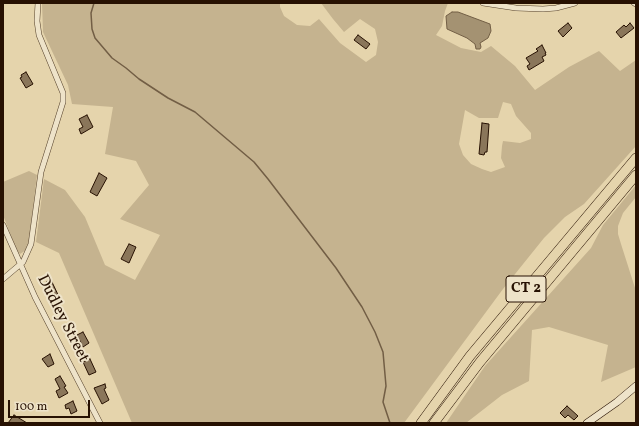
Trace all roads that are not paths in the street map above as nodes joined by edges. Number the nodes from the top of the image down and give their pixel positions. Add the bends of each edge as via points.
1 (38, 3) edge
2 (483, 3) edge
3 (575, 3) edge
4 (636, 158) edge
5 (636, 175) edge
6 (3, 225) edge
7 (20, 264) junction
8 (3, 279) edge
9 (636, 386) edge
10 (100, 423) edge
11 (421, 423) edge
12 (434, 423) edge
13 (587, 423) edge

1 - 7 street via 39,35 63,93 63,102 41,172 31,244
2 - 3 street via 543,9
4 - 11 highway, CT 2 via 470,356
5 - 12 highway, CT 2 via 480,362
6 - 7 street, Dudley Street
7 - 8 street
7 - 10 street, Dudley Street
9 - 13 street

